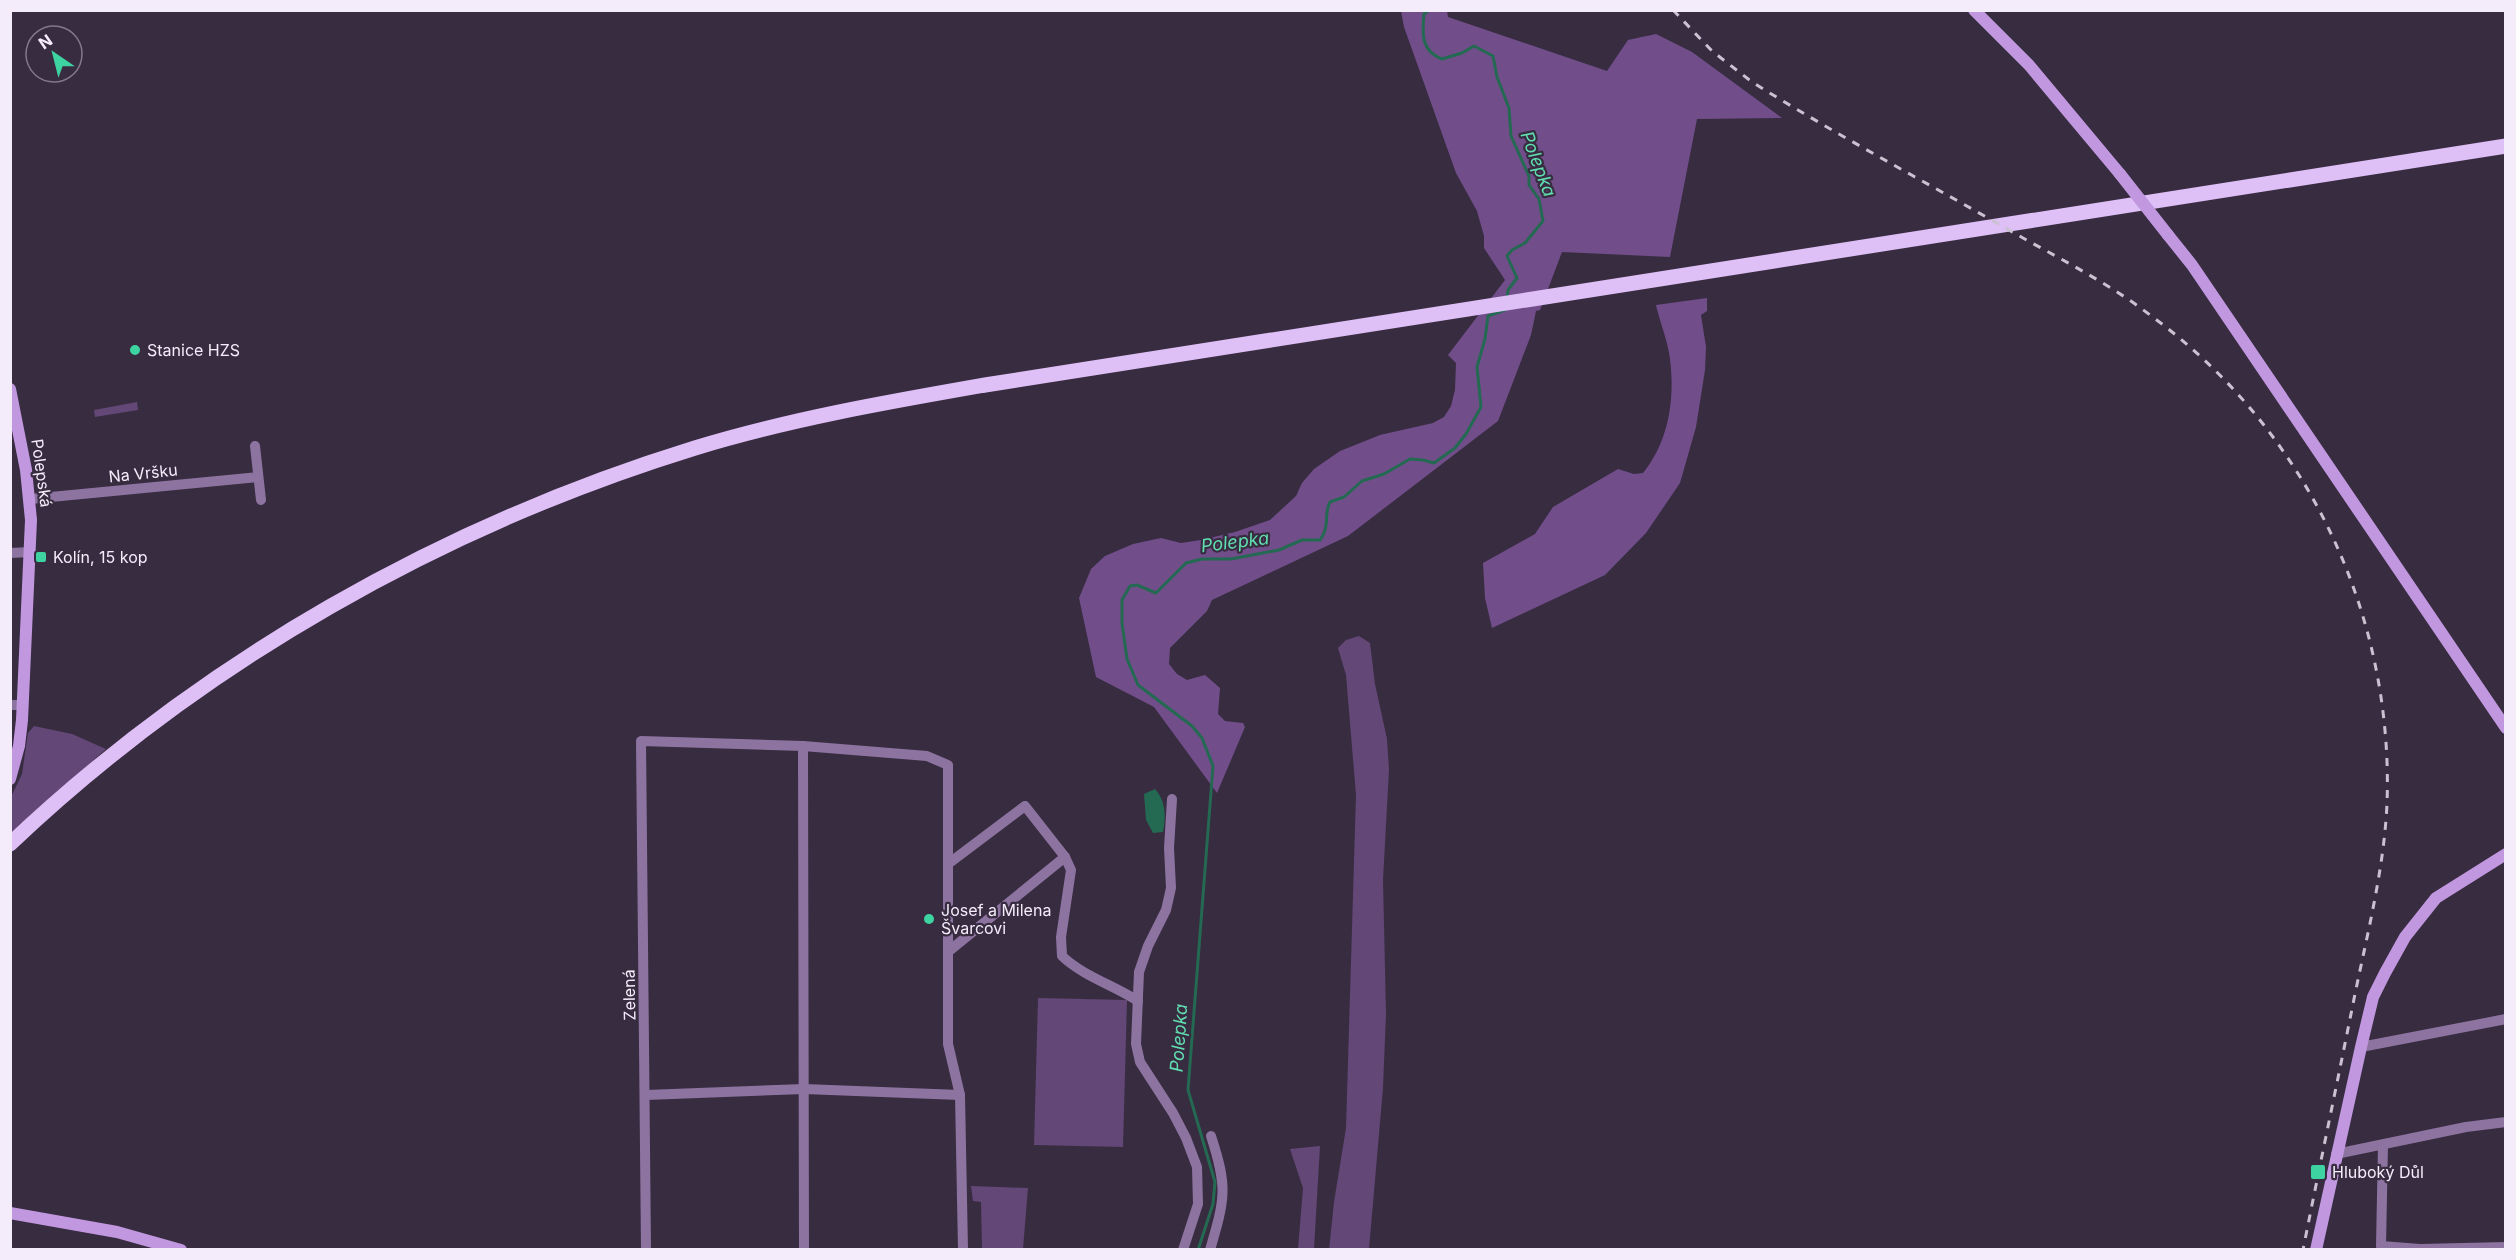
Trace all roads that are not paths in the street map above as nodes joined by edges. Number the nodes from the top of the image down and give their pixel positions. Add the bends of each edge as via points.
1 (1974, 10) edge
2 (2505, 146) edge
3 (11, 398) edge
4 (255, 446) dead end
5 (258, 477) junction
6 (30, 499) junction
7 (261, 500) dead end
8 (31, 552) junction
9 (10, 553) edge
10 (17, 705) edge
11 (2505, 728) edge
12 (803, 746) junction
13 (11, 778) edge
14 (1172, 799) dead end
15 (10, 844) edge
16 (2505, 854) edge
17 (1065, 857) junction
18 (948, 864) junction
19 (949, 951) junction
20 (1138, 1001) junction
21 (2505, 1019) edge
22 (2361, 1047) junction
23 (804, 1089) junction
24 (646, 1095) junction
25 (960, 1095) junction
26 (2505, 1122) edge
27 (1211, 1136) dead end
28 (2383, 1144) junction
29 (2336, 1154) junction
30 (10, 1213) edge
31 (2505, 1247) edge
32 (2381, 1248) edge
33 (180, 1250) edge
34 (646, 1250) edge
35 (804, 1250) edge
36 (963, 1250) edge
37 (1183, 1250) edge
38 (1210, 1250) edge
39 (2316, 1250) edge

1 - 11 street, bridge via 2029,65 2192,265
2 - 15 main road via 997,383 843,411 697,448 587,485 494,523 323,611 196,692 72,789
3 - 6 street, Polepská
4 - 5 street
5 - 6 street, Na Vršku
5 - 7 street
6 - 8 street, Polepská
8 - 9 street
8 - 10 street, Polepská
10 - 13 street, Polepská via 20,746
12 - 18 street via 927,756 948,765
12 - 23 street
12 - 24 street, Zelená via 641,741
14 - 20 street via 1168,848 1171,888 1166,910 1139,972
16 - 22 street via 2454,885 2423,912 2373,998
17 - 18 street via 1025,806
17 - 19 street
17 - 20 street via 1071,870 1062,956 1073,967
18 - 19 street
19 - 25 street via 948,1044
20 - 37 street via 1136,1044 1140,1062 1177,1121 1197,1167 1198,1204
21 - 22 street
22 - 29 street
23 - 24 street
23 - 25 street
23 - 35 street
24 - 34 street, Zelená
25 - 36 street
26 - 28 street
27 - 38 street via 1224,1190
28 - 29 street
28 - 32 street
29 - 39 street
30 - 33 street via 117,1232
31 - 32 street

